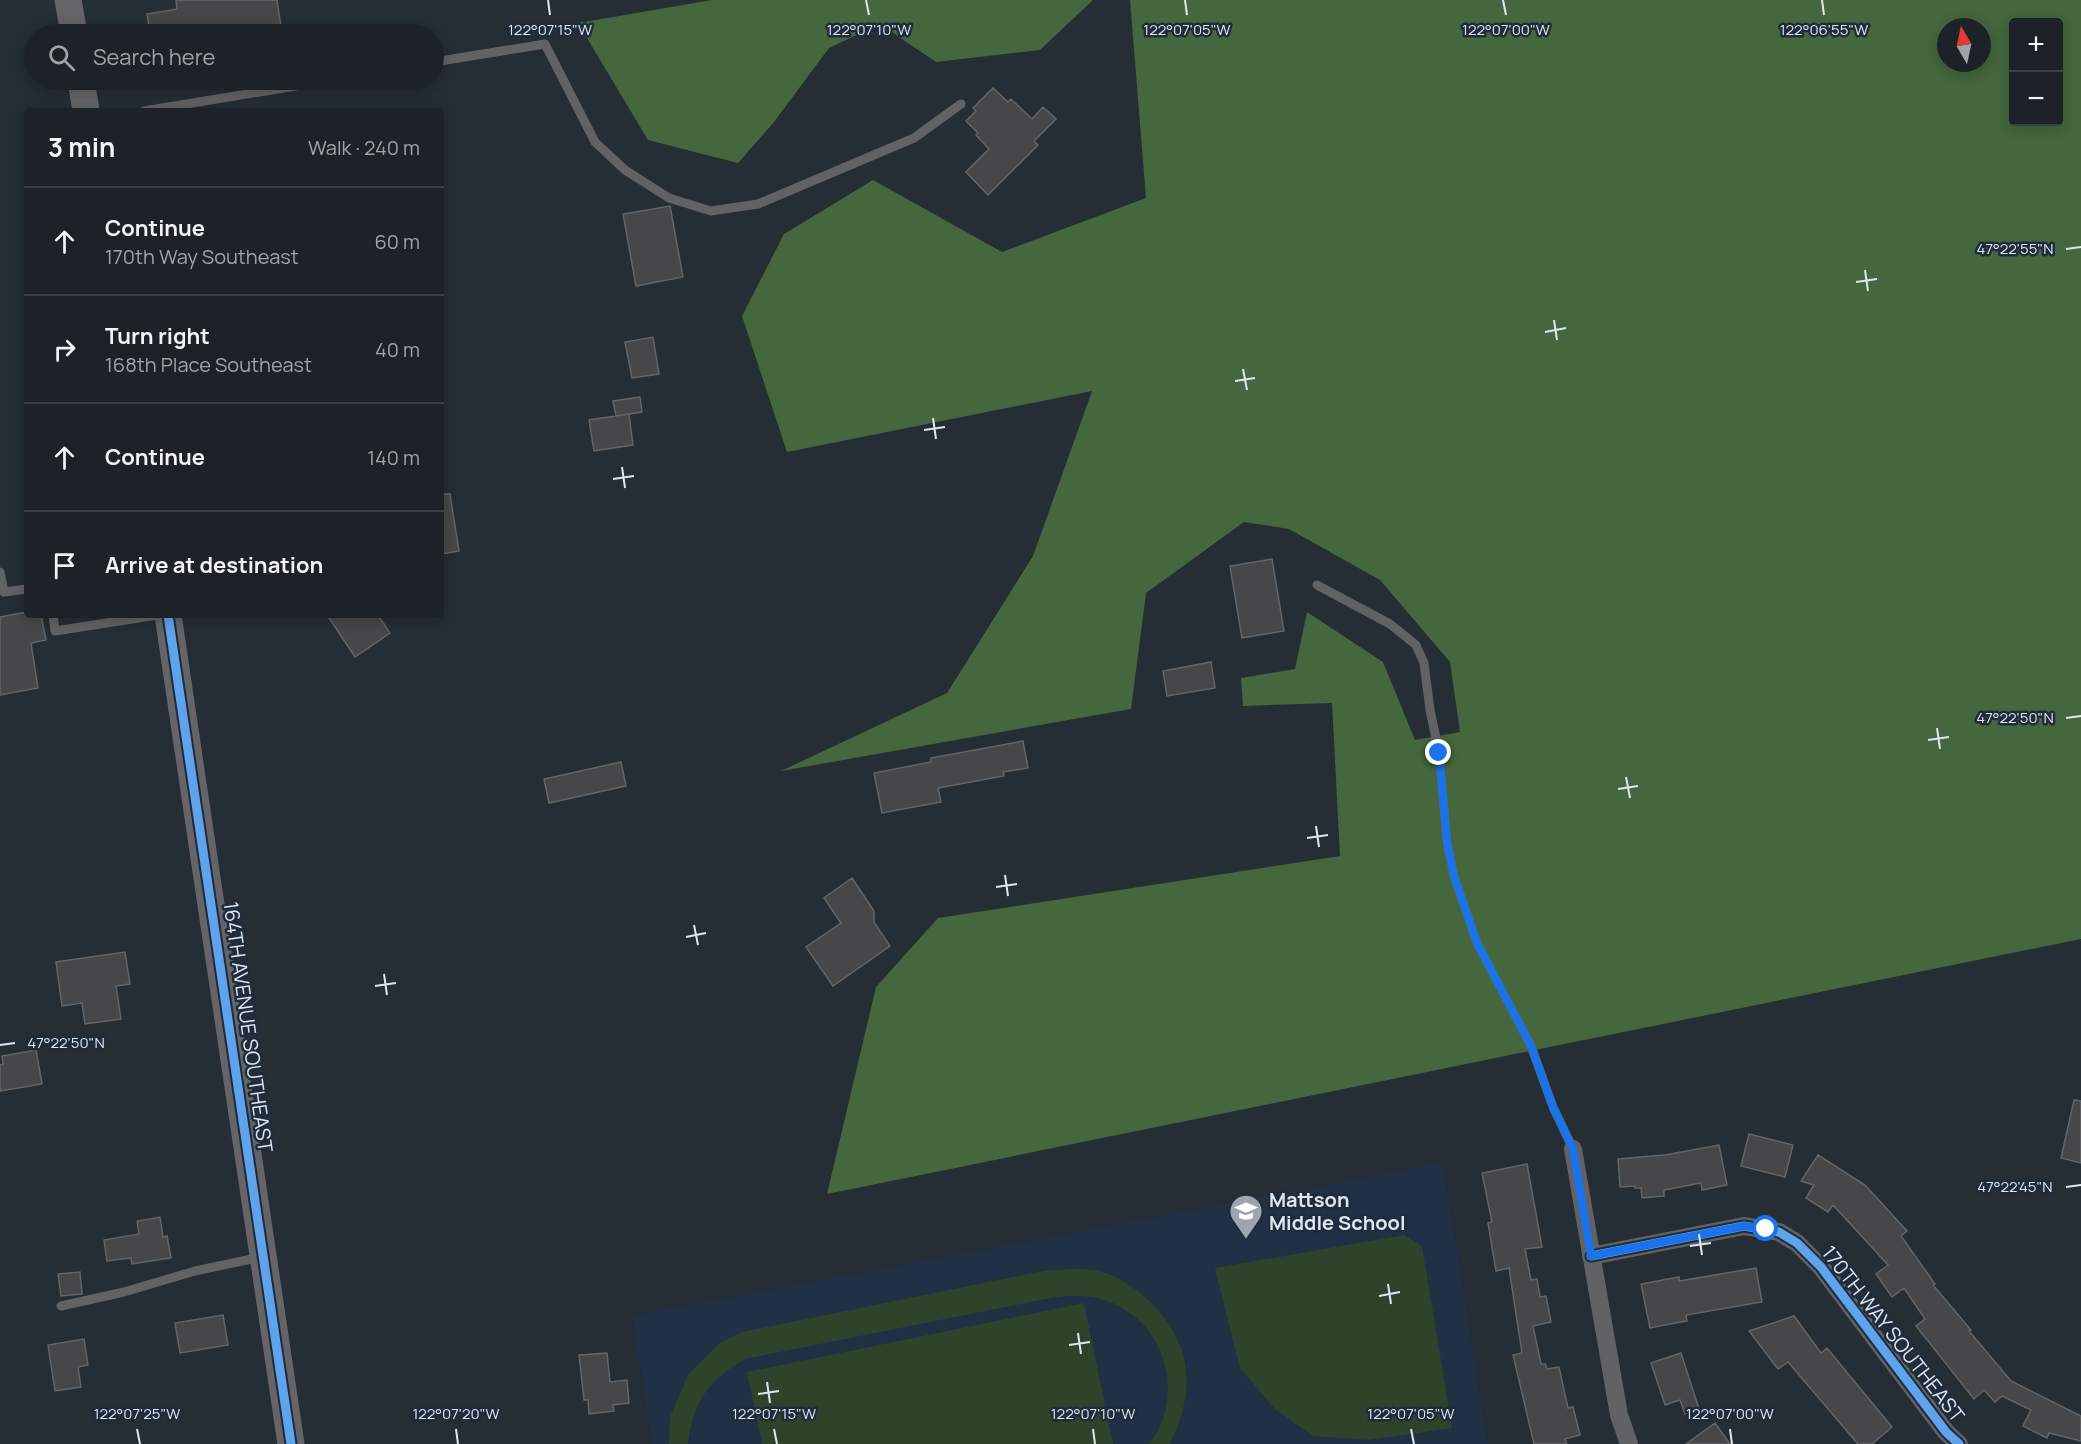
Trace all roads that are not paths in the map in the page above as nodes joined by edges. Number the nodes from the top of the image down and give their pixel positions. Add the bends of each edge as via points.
1 (68, 0) edge
2 (72, 24) edge
3 (444, 60) edge
4 (83, 90) edge
5 (271, 90) edge
6 (961, 104) dead end
7 (86, 108) edge
8 (162, 108) edge
9 (0, 572) edge
10 (1317, 585) dead end
11 (24, 589) edge
12 (53, 618) edge
13 (139, 618) edge
14 (168, 618) edge
15 (1573, 1149) joint
16 (1591, 1256) junction
17 (264, 1257) junction
18 (61, 1306) dead end
19 (291, 1444) edge
20 (1629, 1444) edge
21 (1959, 1444) edge

1 - 2 street
3 - 6 lane via 545,44 595,142 625,170 669,198 711,211 758,204 914,138
4 - 7 street
5 - 8 lane
9 - 11 lane via 4,592
10 - 15 lane via 1390,624 1416,645 1424,663 1439,753 1454,876 1477,943 1531,1046
12 - 13 lane via 55,631
14 - 17 street, 164TH AVENUE SOUTHEAST
15 - 16 street
16 - 20 street via 1619,1415
16 - 21 street, 170TH WAY SOUTHEAST via 1744,1226 1779,1232 1797,1243 1821,1267
17 - 18 lane
17 - 19 street, 164TH AVENUE SOUTHEAST

